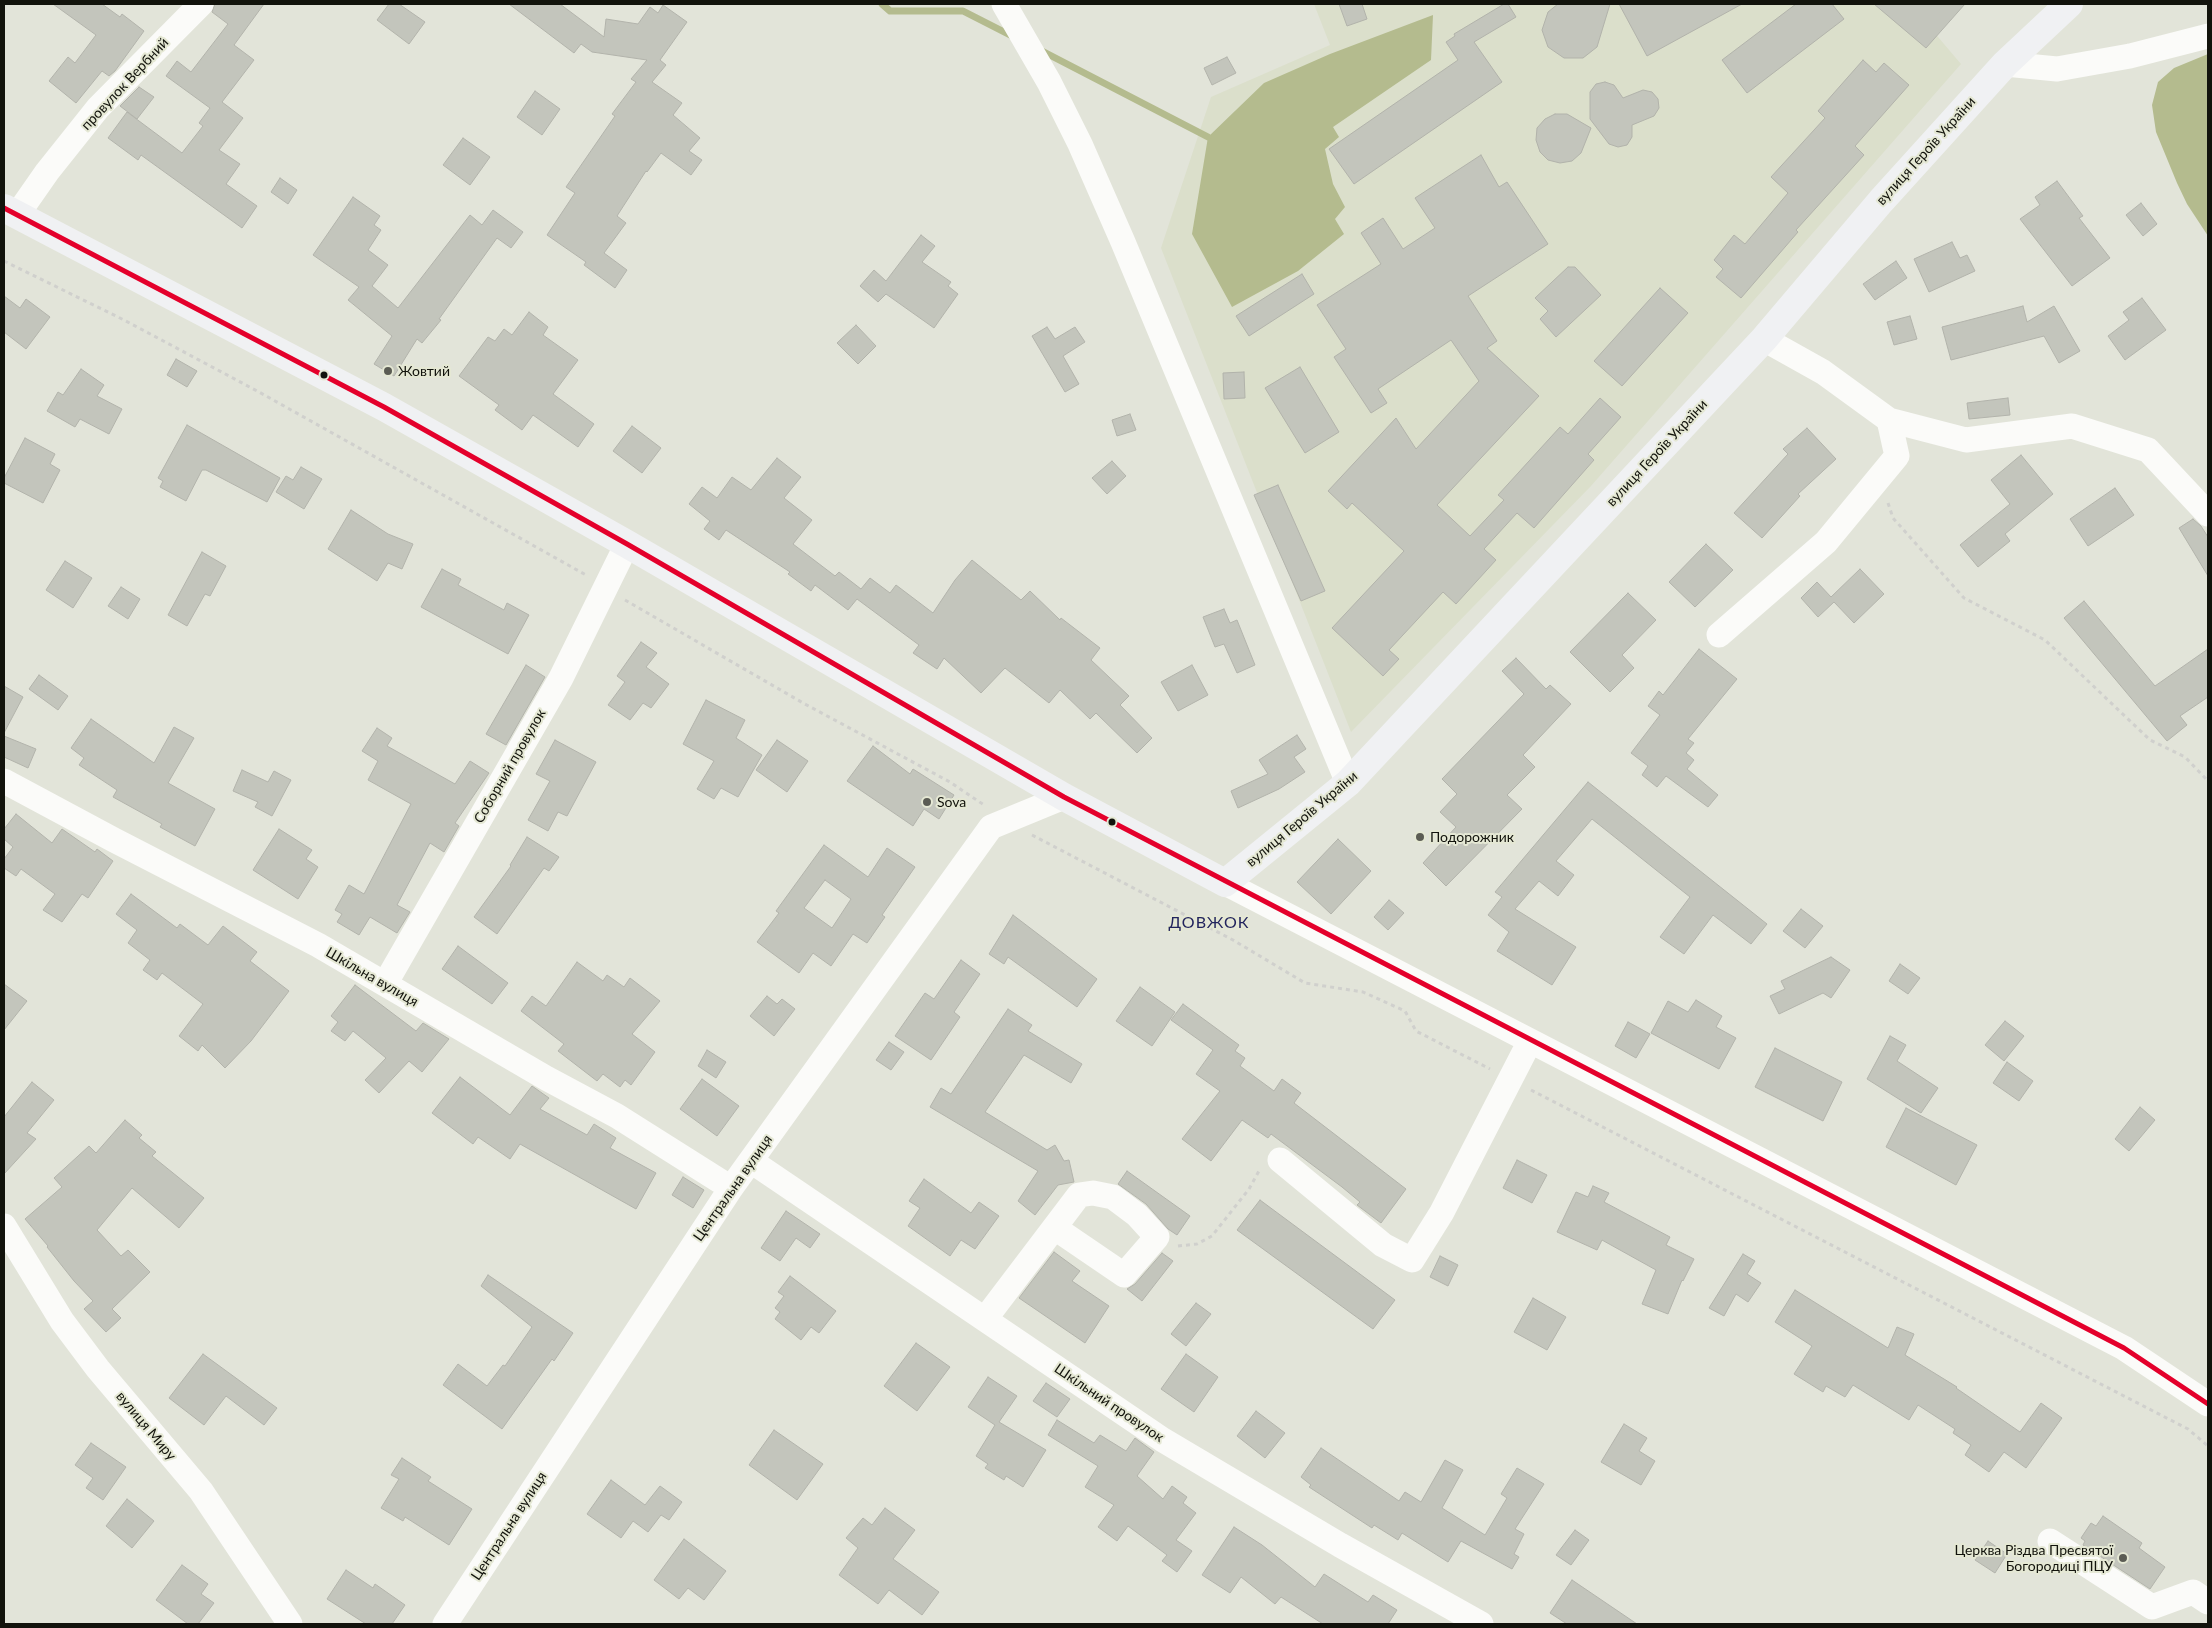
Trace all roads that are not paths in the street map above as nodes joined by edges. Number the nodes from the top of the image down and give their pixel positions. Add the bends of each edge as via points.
1 (201, 4) edge
2 (1004, 4) edge
3 (2069, 4) edge
4 (2208, 36) edge
5 (2005, 64) junction
6 (10, 212) edge
7 (1764, 339) junction
8 (1889, 420) junction
9 (2208, 514) edge
10 (627, 544) junction
11 (1719, 635) dead end
12 (4, 780) edge
13 (1348, 783) junction
14 (1064, 797) junction
15 (1225, 883) junction
16 (384, 984) junction
17 (1530, 1041) junction
18 (1280, 1160) road end
19 (751, 1161) junction
20 (731, 1188) junction
21 (4, 1226) edge
22 (1055, 1228) junction
23 (985, 1319) junction
24 (2208, 1404) edge
25 (2050, 1541) dead end
26 (2208, 1602) edge
27 (290, 1624) edge
28 (445, 1624) edge
29 (1481, 1624) edge

1 - 6 street, провулок Вербний via 98,108
2 - 13 street via 1080,144
3 - 5 main road, вулиця Героїв України
4 - 5 street via 2130,56 2057,69
5 - 7 main road, вулиця Героїв України via 1881,201
6 - 10 main road via 384,407
7 - 8 street via 1822,372
7 - 13 main road, вулиця Героїв України
8 - 9 street via 1966,440 2072,426 2148,450
8 - 11 street via 1898,456 1826,542
10 - 14 main road
10 - 16 street, Соборний провулок via 561,678
12 - 16 street, Шкільна вулиця via 318,945
13 - 15 main road, вулиця Героїв України
14 - 15 main road
14 - 19 street, Центральна вулиця via 990,827
15 - 17 street
16 - 20 street, Шкільна вулиця via 616,1116
17 - 18 street via 1442,1212 1412,1260 1383,1245
17 - 24 street via 2124,1348
19 - 20 street, Центральна вулиця
19 - 23 street, Шкільний провулок
20 - 28 street, Центральна вулиця
21 - 27 street, вулиця Миру via 62,1321 128,1406 201,1491
22 - 22 street via 1124,1275 1157,1237 1113,1197 1093,1193 1079,1195
22 - 23 street
23 - 29 street, Шкільний провулок via 1163,1440
25 - 26 street via 2152,1607 2193,1592

